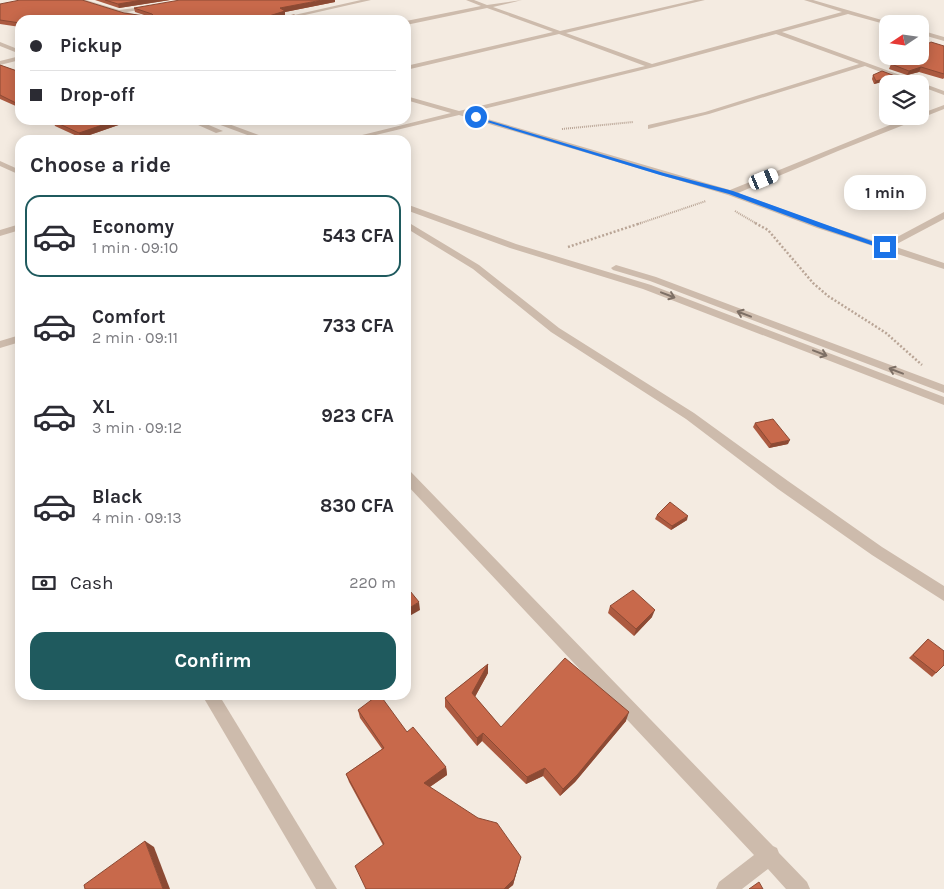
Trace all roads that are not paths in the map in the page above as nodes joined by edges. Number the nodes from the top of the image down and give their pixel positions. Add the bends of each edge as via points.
1 (81, 0) edge
2 (368, 0) edge
3 (469, 0) edge
4 (519, 0) edge
5 (702, 0) edge
6 (807, 0) edge
7 (360, 1) edge
8 (160, 5) edge
9 (486, 7) junction
10 (119, 12) junction
11 (848, 12) junction
12 (131, 15) edge
13 (297, 15) edge
14 (879, 21) edge
15 (411, 22) edge
16 (774, 31) junction
17 (559, 32) junction
18 (929, 35) edge
19 (944, 39) edge
20 (0, 44) edge
21 (0, 50) edge
22 (15, 50) edge
23 (15, 56) edge
24 (15, 59) edge
25 (0, 63) edge
26 (866, 64) junction
27 (652, 66) junction
28 (411, 67) edge
29 (896, 75) edge
30 (929, 87) edge
31 (944, 93) edge
32 (411, 99) edge
33 (944, 107) edge
34 (459, 112) junction
35 (929, 113) edge
36 (411, 124) edge
37 (203, 125) edge
38 (225, 125) edge
39 (407, 125) edge
40 (897, 125) edge
41 (651, 127) dead end
42 (230, 135) edge
43 (254, 135) edge
44 (366, 135) edge
45 (0, 163) edge
46 (9, 167) junction
47 (0, 169) edge
48 (15, 170) edge
49 (731, 193) junction
50 (411, 200) edge
51 (411, 210) edge
52 (944, 215) edge
53 (411, 227) edge
54 (15, 228) edge
55 (0, 233) edge
56 (885, 247) junction
57 (944, 266) edge
58 (15, 340) edge
59 (0, 345) edge
60 (943, 389) edge
61 (944, 401) edge
62 (411, 480) edge
63 (944, 594) edge
64 (213, 700) edge
65 (770, 855) junction
66 (327, 889) edge
67 (726, 889) edge
68 (800, 889) edge

1 - 10 street
2 - 7 street
3 - 9 street
4 - 9 street
5 - 17 street
6 - 11 street
7 - 13 street
8 - 10 street
9 - 15 street
9 - 17 street
10 - 12 street
11 - 14 street
11 - 16 street
16 - 26 street
16 - 27 street
17 - 27 street
17 - 28 street
18 - 19 street
20 - 22 street
21 - 23 street
24 - 25 street
26 - 29 street
26 - 41 street
27 - 34 street
30 - 31 street
32 - 34 street
33 - 35 street
34 - 36 street
34 - 49 street
37 - 42 street
38 - 43 street
39 - 44 street
40 - 49 street
45 - 46 street
46 - 47 street
46 - 48 street
49 - 56 street
60 -> 50 street via 653,279 520,240
51 -> 61 street via 513,246 647,287
52 - 56 street
53 - 63 street via 476,267 555,330 690,416 790,491
54 - 55 street
56 - 57 street
58 - 59 street
62 - 65 street
64 - 66 street
65 - 67 street
65 - 68 street

